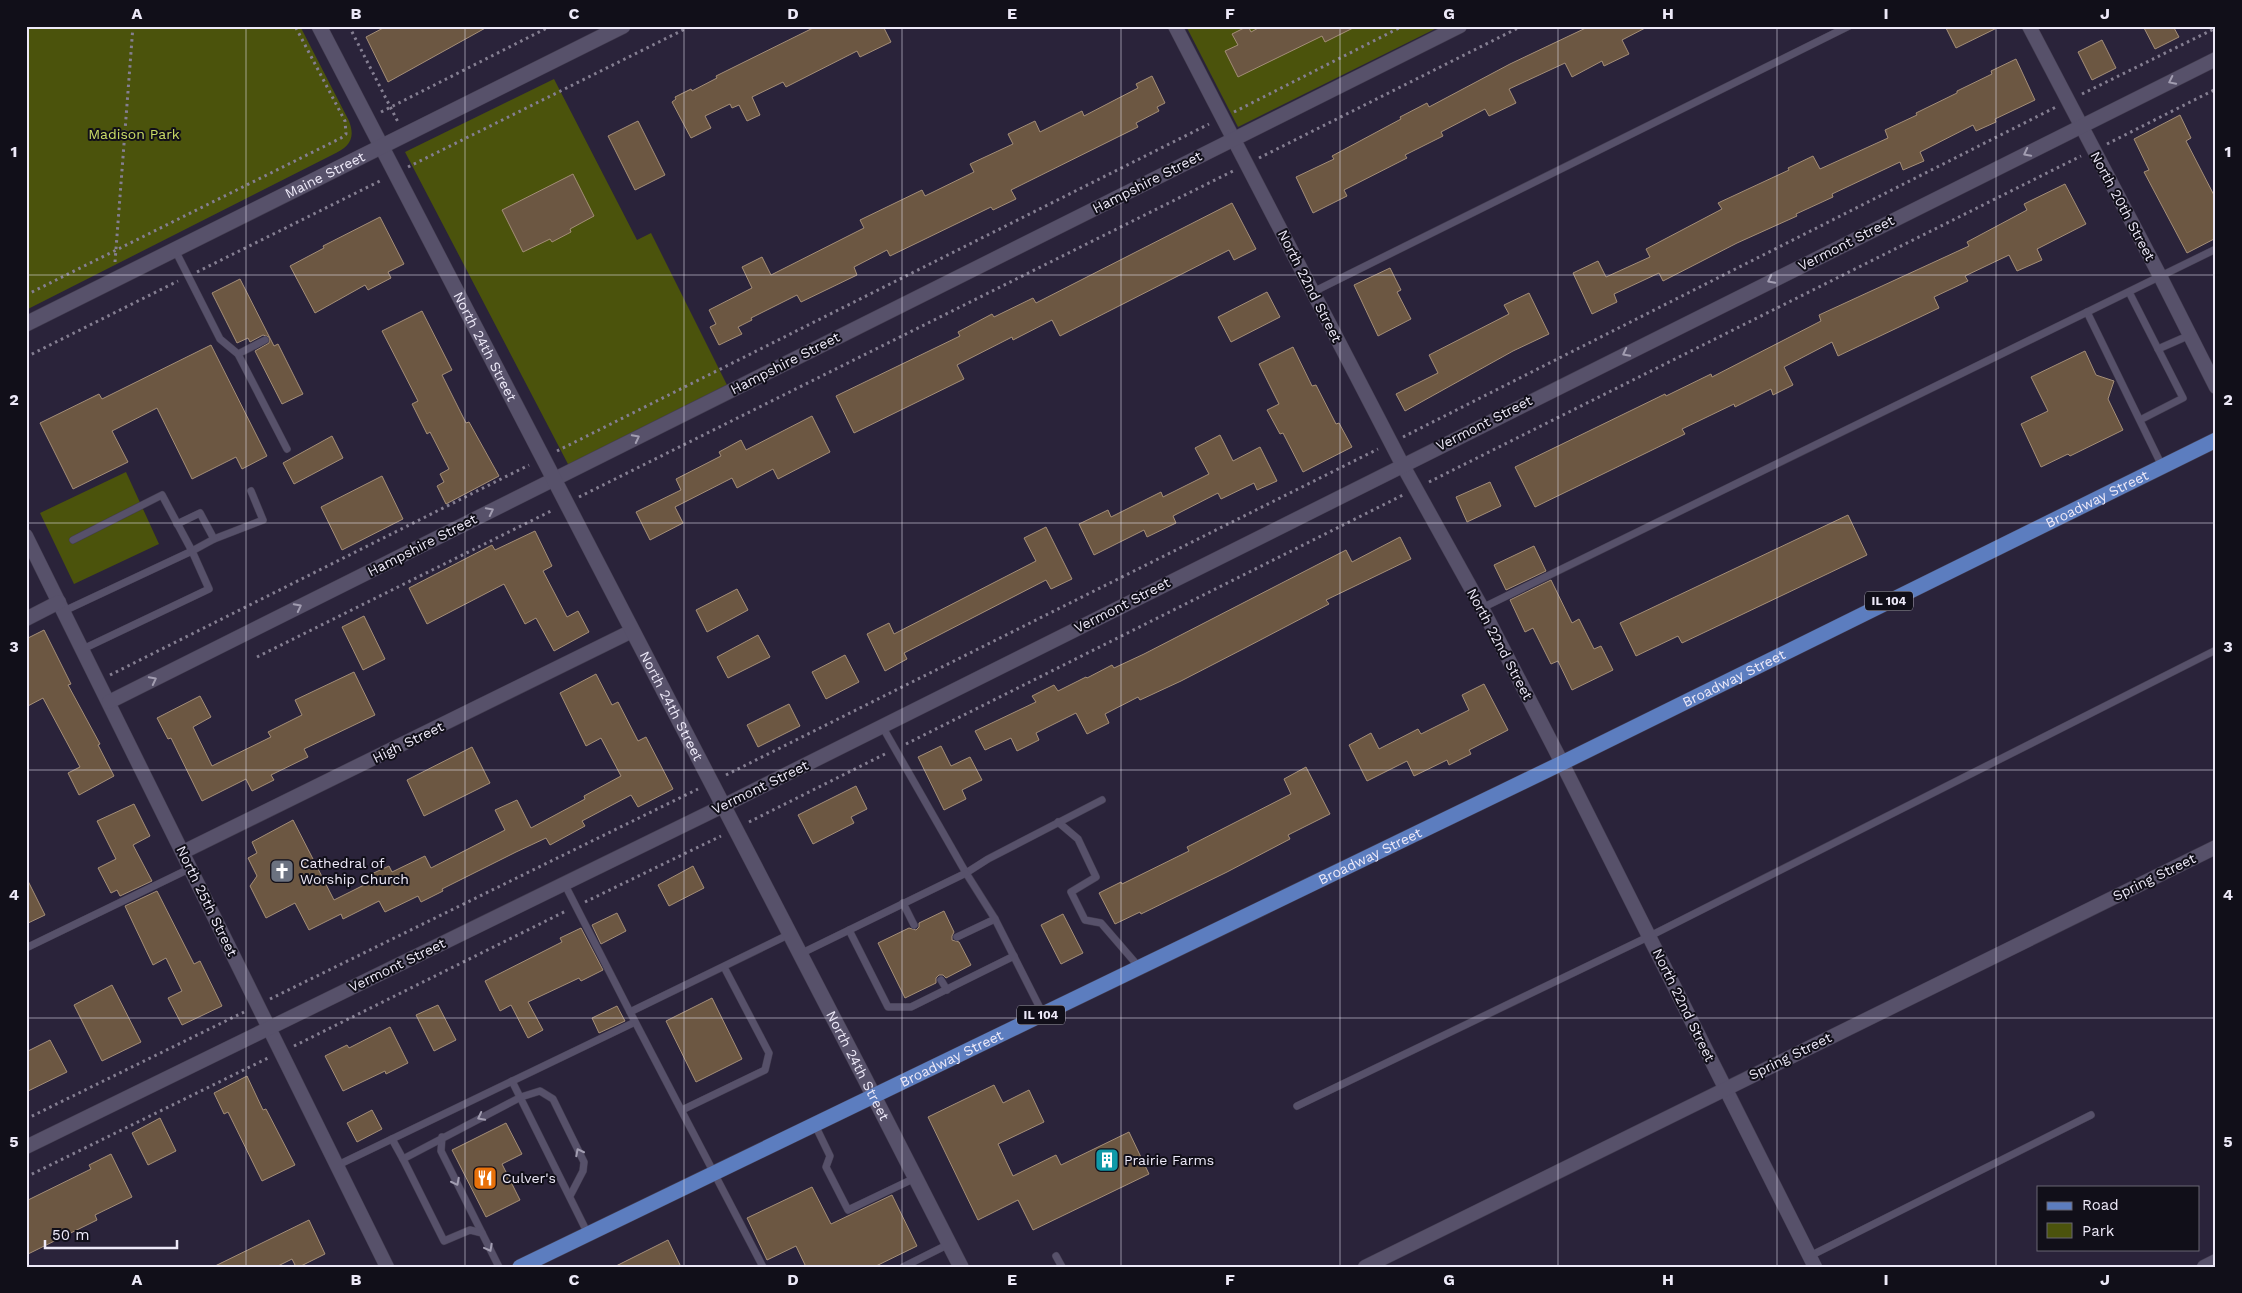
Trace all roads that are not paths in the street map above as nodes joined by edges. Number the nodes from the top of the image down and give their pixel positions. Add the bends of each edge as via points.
1 (319, 26) edge
2 (623, 26) edge
3 (1176, 26) edge
4 (1460, 26) edge
5 (1849, 26) edge
6 (2029, 26) edge
7 (2216, 59) edge
8 (2081, 126) junction
9 (1234, 139) junction
10 (382, 147) junction
11 (2216, 249) edge
12 (176, 250) junction
13 (2160, 276) junction
14 (1313, 292) junction
15 (2129, 292) junction
16 (2087, 312) junction
17 (26, 324) edge
18 (2190, 334) junction
19 (265, 340) dead end
20 (2158, 349) junction
21 (238, 354) junction
22 (2216, 387) edge
23 (2140, 420) junction
24 (2216, 440) edge
25 (286, 449) dead end
26 (1402, 464) junction
27 (2162, 467) junction
28 (553, 479) junction
29 (250, 491) dead end
30 (177, 524) junction
31 (26, 536) edge
32 (214, 539) junction
33 (73, 540) dead end
34 (192, 551) junction
35 (62, 606) junction
36 (1482, 608) junction
37 (26, 619) edge
38 (632, 631) junction
39 (83, 649) junction
40 (2216, 650) edge
41 (109, 702) junction
42 (882, 726) junction
43 (1562, 763) junction
44 (1102, 800) dead end
45 (723, 806) junction
46 (1058, 822) junction
47 (2216, 847) edge
48 (183, 852) junction
49 (191, 868) junction
50 (966, 873) junction
51 (564, 883) junction
52 (903, 903) junction
53 (994, 918) junction
54 (914, 926) dead end
55 (849, 930) junction
56 (790, 934) junction
57 (1650, 936) junction
58 (957, 937) dead end
59 (26, 948) edge
60 (800, 954) junction
61 (1014, 956) junction
62 (724, 967) junction
63 (1139, 967) junction
64 (941, 980) dead end
65 (947, 990) junction
66 (630, 1012) junction
67 (1043, 1014) junction
68 (635, 1022) junction
69 (270, 1027) junction
70 (512, 1081) junction
71 (1725, 1088) junction
72 (873, 1096) junction
73 (521, 1097) junction
74 (1297, 1106) dead end
75 (682, 1110) junction
76 (2091, 1115) dead end
77 (815, 1124) junction
78 (442, 1137) junction
79 (392, 1139) junction
80 (26, 1147) edge
81 (403, 1158) junction
82 (338, 1165) junction
83 (715, 1173) junction
84 (915, 1178) junction
85 (570, 1196) junction
86 (482, 1233) junction
87 (588, 1234) junction
88 (949, 1244) junction
89 (1056, 1256) dead end
90 (2216, 1261) edge
91 (1812, 1262) edge
92 (387, 1267) edge
93 (500, 1267) edge
94 (520, 1267) edge
95 (763, 1267) edge
96 (903, 1267) edge
97 (961, 1267) edge
98 (1062, 1267) edge
99 (1365, 1267) edge
100 (2204, 1267) edge

1 - 10 main road, North 24th Street
2 - 10 main road, Maine Street
3 - 9 street, North 22nd Street
4 - 9 street, Hampshire Street
5 - 14 lane
6 - 8 street, North 20th Street
7 -> 8 street, Vermont Street
8 - 13 street, North 20th Street
8 -> 26 street, Vermont Street
9 - 14 street, North 22nd Street
28 -> 9 street, Hampshire Street
10 - 12 main road, Maine Street
10 - 28 main road, North 24th Street
11 - 13 lane
12 - 17 main road, Maine Street
12 - 21 lane via 220,339
13 - 15 lane
13 - 18 street, North 20th Street
14 - 26 street, North 22nd Street
15 - 16 lane
15 - 20 lane
16 - 23 lane
16 - 36 lane
18 - 20 lane
18 - 22 street, North 20th Street
19 - 21 lane
20 - 23 lane via 2183,398
21 - 25 lane
23 - 27 lane
24 - 27 main road, Broadway Street / IL 104
26 - 36 street, North 22nd Street
26 - 42 street, Vermont Street
27 - 43 main road, Broadway Street / IL 104
28 - 38 main road, North 24th Street
41 -> 28 street, Hampshire Street
29 - 32 lane via 263,520
30 - 32 lane via 200,512
30 - 33 lane via 162,496
30 - 34 lane
31 - 35 street, North 25th Street
32 - 34 lane
34 - 35 lane
34 - 39 lane via 209,589
35 - 37 street
35 - 39 street, North 25th Street
36 - 43 street, North 22nd Street
38 - 45 main road, North 24th Street
38 - 48 street, High Street
39 - 41 street, North 25th Street
40 - 57 lane
41 - 48 street, North 25th Street
42 - 45 street, Vermont Street
42 - 50 lane
43 - 57 street, North 22nd Street
43 - 63 main road, Broadway Street / IL 104
44 - 46 lane
45 - 51 street, Vermont Street
45 - 56 main road, North 24th Street
46 - 50 lane
46 - 63 lane via 1078,839 1096,877 1071,892 1085,920 1101,923
47 - 71 street, Spring Street
48 - 49 street, North 25th Street
49 - 59 lane
49 - 69 street, North 25th Street
50 - 52 lane
50 - 53 lane
51 - 66 lane
51 - 69 street, Vermont Street
52 - 54 lane
52 - 55 lane
53 - 58 lane
53 - 61 lane
55 - 60 lane
55 - 65 lane via 888,1006 911,1007
56 - 60 main road, North 24th Street
56 - 62 lane
57 - 71 street, North 22nd Street
57 - 74 lane
60 - 72 main road, North 24th Street
61 - 65 lane
61 - 67 lane
62 - 66 lane
62 - 75 lane via 769,1053 765,1070
63 - 67 main road, Broadway Street / IL 104
64 - 65 lane
66 - 68 lane
67 - 72 main road, Broadway Street / IL 104
68 - 70 lane
68 - 75 lane
69 - 80 street, Vermont Street
69 - 82 street, North 25th Street
70 - 73 lane
70 - 79 lane
71 - 91 street, North 22nd Street
71 - 99 street, Spring Street
72 - 77 main road, Broadway Street / IL 104
72 - 84 main road, North 24th Street
73 -> 78 lane
73 - 85 lane
85 -> 73 lane via 583,1171 584,1162 552,1099 540,1091
75 - 83 lane
76 - 91 lane
77 - 83 main road, Broadway Street / IL 104
77 - 84 lane via 830,1156 826,1167 848,1210
78 - 81 lane
78 -> 86 lane via 441,1151
79 - 81 lane
79 - 82 lane
81 - 86 lane via 444,1240 470,1230
82 - 92 street, North 25th Street
83 - 87 main road, Broadway Street / IL 104
83 - 95 lane
84 - 88 main road, North 24th Street
85 - 87 lane
86 -> 93 lane
87 - 94 main road, Broadway Street / IL 104
88 - 96 lane
88 - 97 main road, North 24th Street
89 - 98 lane
90 - 100 street

